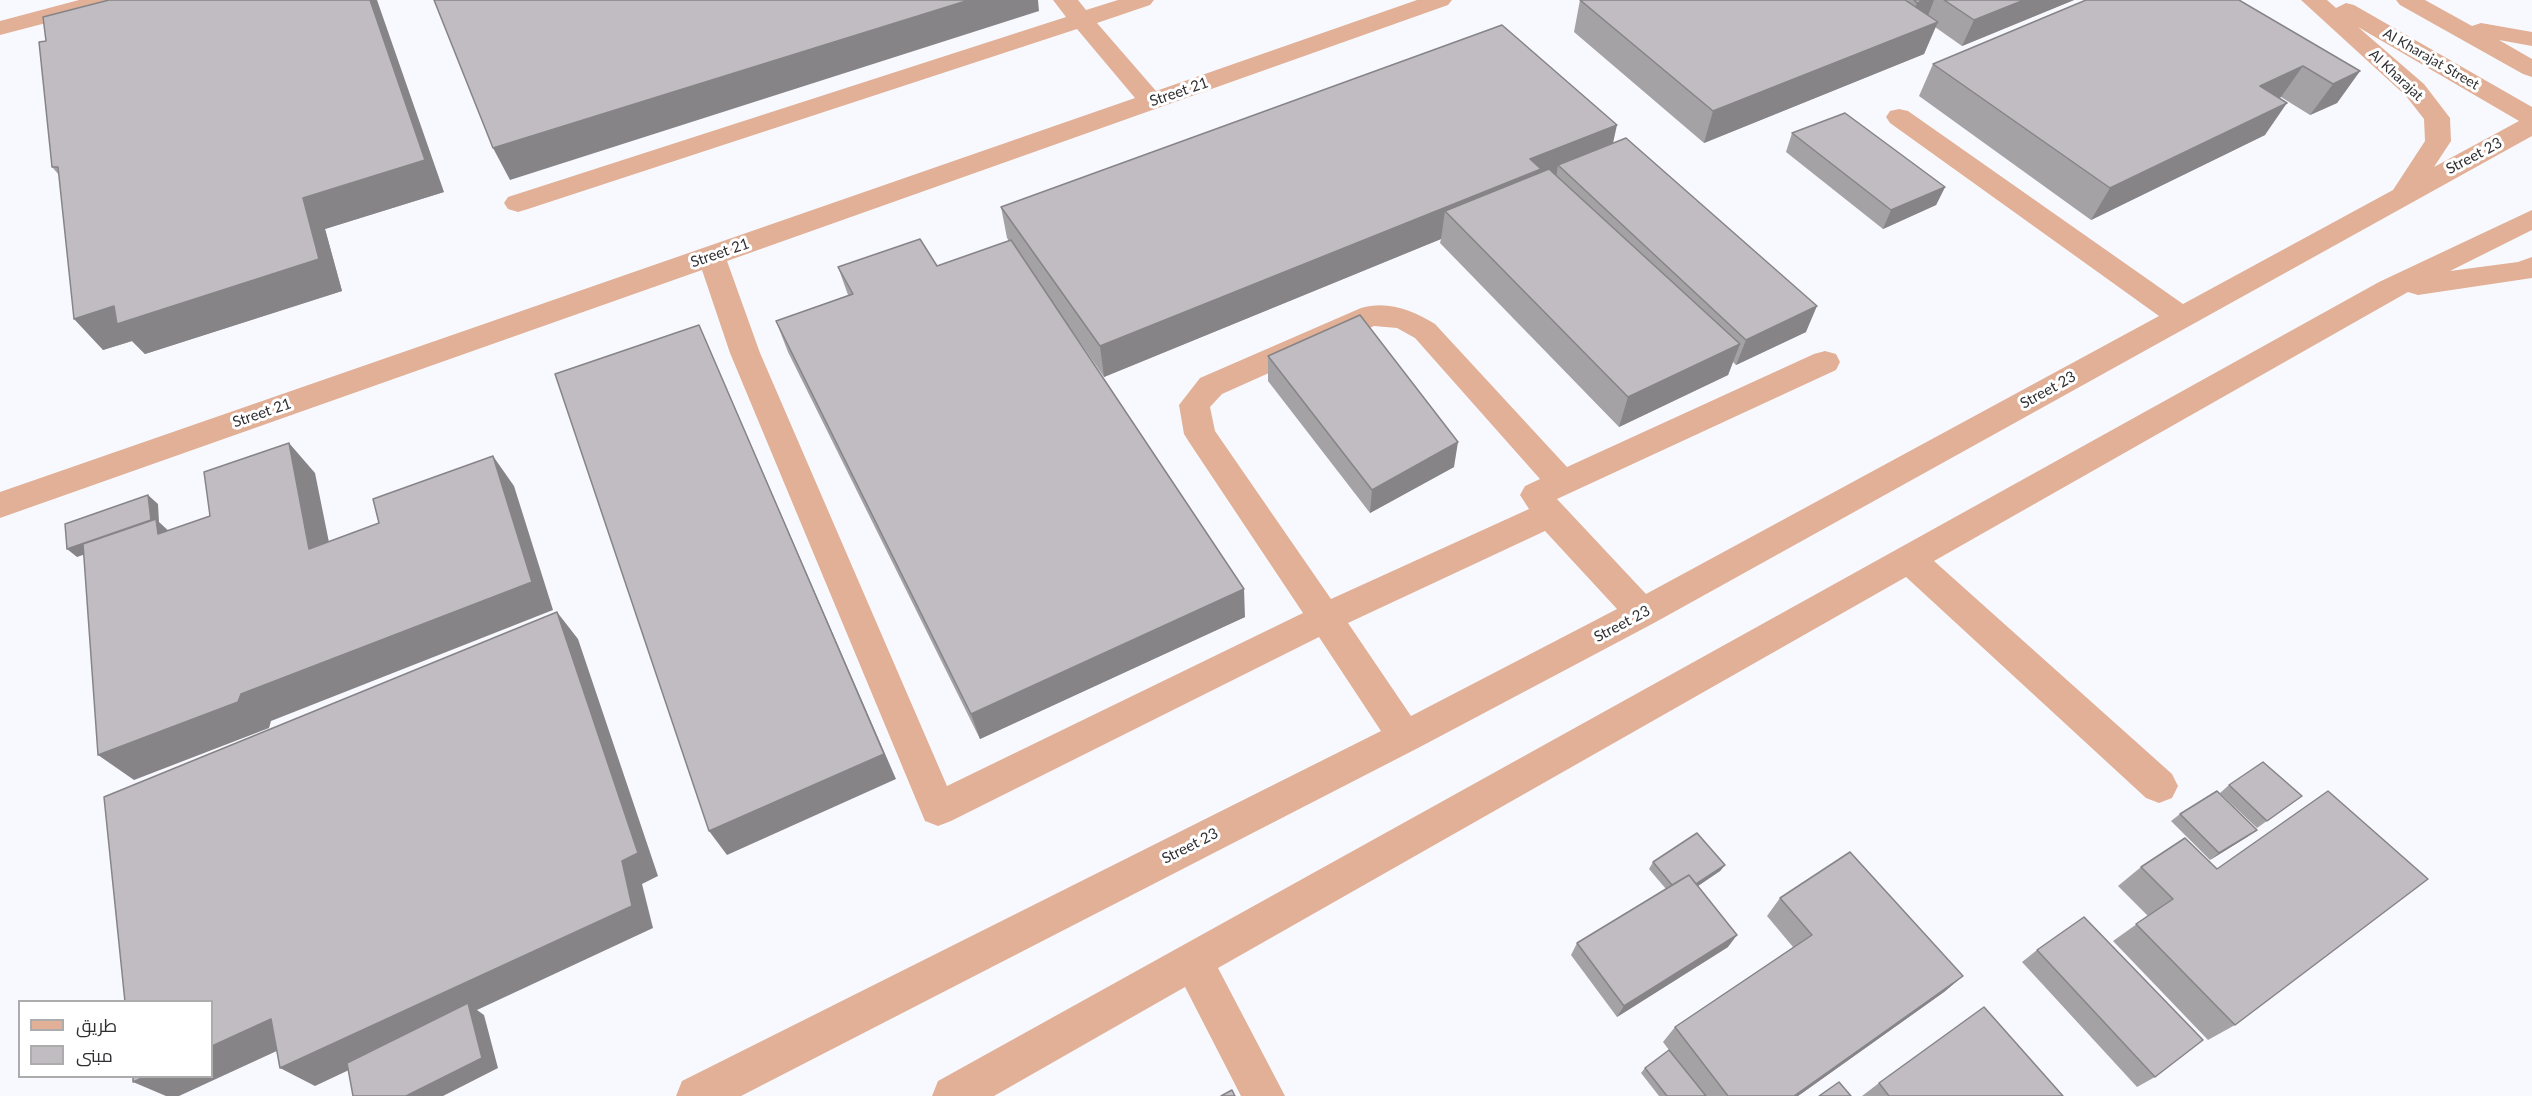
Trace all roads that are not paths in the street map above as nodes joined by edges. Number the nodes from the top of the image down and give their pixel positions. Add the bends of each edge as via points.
1 (107, 0) edge
2 (1065, 0) edge
3 (1142, 0) edge
4 (1440, 0) edge
5 (2313, 0) edge
6 (2329, 0) edge
7 (2408, 0) edge
8 (1083, 21) junction
9 (2448, 22) junction
10 (0, 28) edge
11 (2532, 39) edge
12 (2532, 69) edge
13 (1151, 101) junction
14 (1899, 117) dead end
15 (2532, 118) edge
16 (2532, 125) edge
17 (2402, 194) junction
18 (518, 203) dead end
19 (2532, 219) edge
20 (711, 256) junction
21 (2532, 267) edge
22 (2389, 289) junction
23 (2181, 317) junction
24 (1825, 362) dead end
25 (1562, 483) junction
26 (0, 505) edge
27 (1550, 514) junction
28 (1909, 559) junction
29 (1642, 613) junction
30 (1325, 618) junction
31 (1405, 737) junction
32 (2159, 786) dead end
33 (1193, 962) junction
34 (698, 1096) edge
35 (953, 1096) edge
36 (1264, 1096) edge

1 - 10 street
2 - 8 street
3 - 8 street
4 - 13 street, Street 21
5 - 17 street, Al Kharajat via 2408,83 2437,117 2438,141
6 - 15 street, Al Kharajat Street
7 - 9 street
8 - 13 street
8 - 18 street
9 - 11 street
9 - 12 street
13 - 20 street, Street 21
14 - 23 street
16 - 17 street, Street 23
17 - 23 street, Street 23
19 - 22 street
20 - 26 street, Street 21
20 - 30 street via 745,353 938,809
21 - 22 street
22 - 28 street
23 - 29 street, Street 23
24 - 25 street
25 - 27 street via 1536,495
25 - 30 street via 1425,331 1403,318 1371,315 1211,386 1194,405 1200,434
27 - 29 street
27 - 30 street
28 - 32 street
28 - 33 street
29 - 31 street, Street 23
30 - 31 street
31 - 34 street, Street 23
33 - 35 street
33 - 36 street

